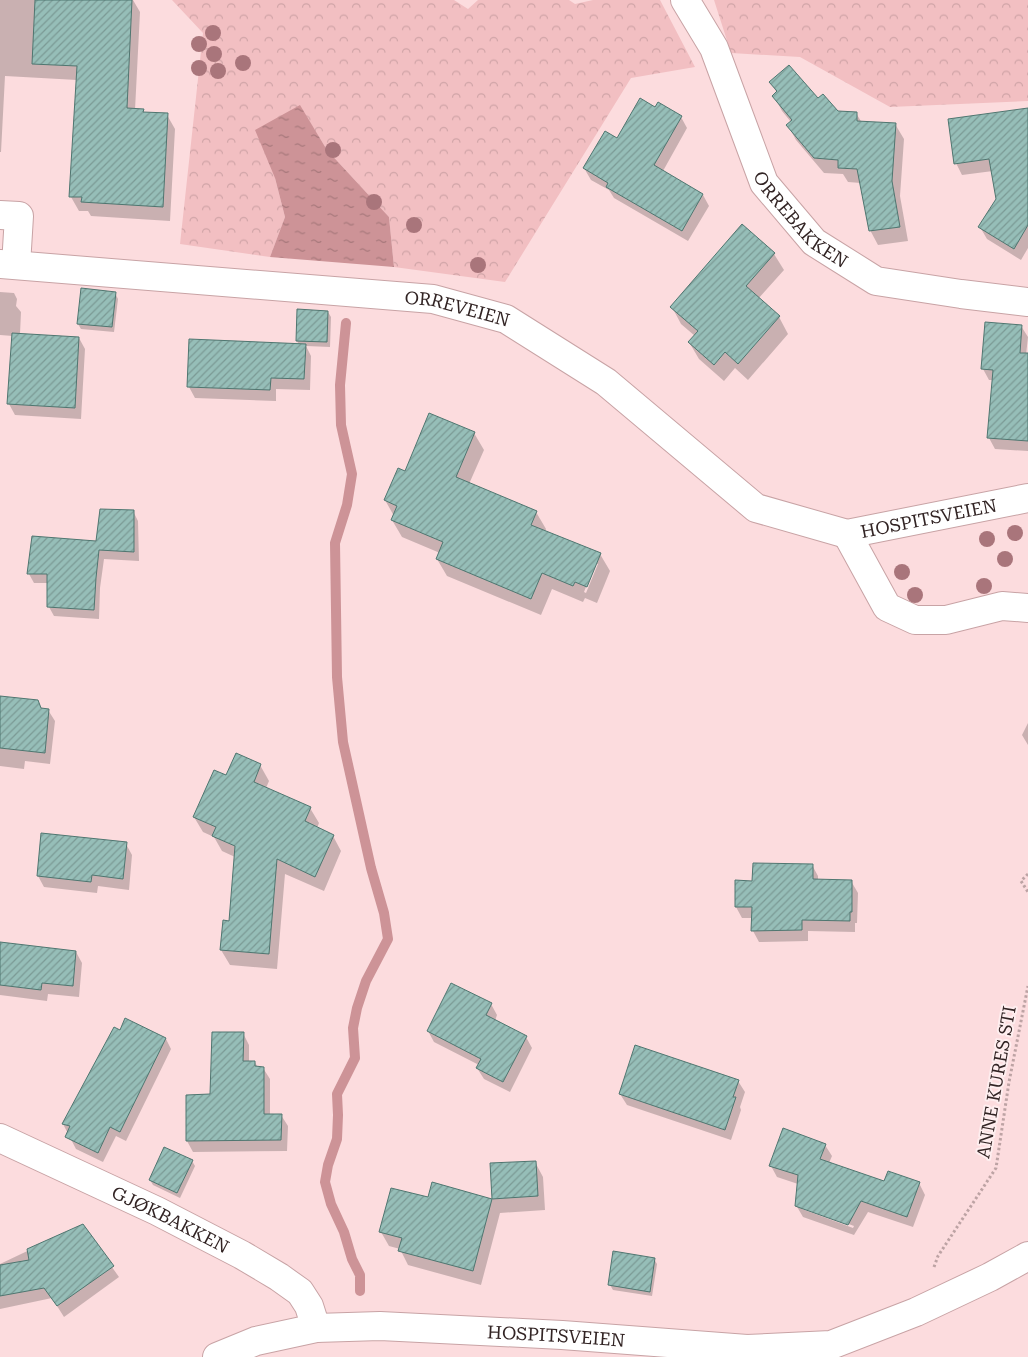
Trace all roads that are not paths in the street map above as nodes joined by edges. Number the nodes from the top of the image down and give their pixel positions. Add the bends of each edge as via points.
1 (685, 0) edge
2 (0, 215) edge
3 (8, 264) edge
4 (1028, 302) edge
5 (1028, 498) edge
6 (847, 534) junction
7 (1028, 608) edge
8 (0, 1138) edge
9 (1028, 1256) edge
10 (316, 1328) junction
11 (217, 1357) edge

1 - 4 street, ORREBAKKEN via 714,48 764,183 814,242 876,280
2 - 3 street via 19,216
3 - 6 street, ORREVEIEN via 433,299 506,319 606,382 756,508
5 - 6 street, HOSPITSVEIEN
6 - 7 street, HOSPITSVEIEN via 887,607 915,620 946,620 1002,606
8 - 10 street, GJØKBAKKEN via 157,1211 279,1277 300,1292 309,1306
9 - 10 street, HOSPITSVEIEN via 916,1312 830,1346 747,1350 476,1330 380,1326
10 - 11 street, HOSPITSVEIEN via 256,1341

